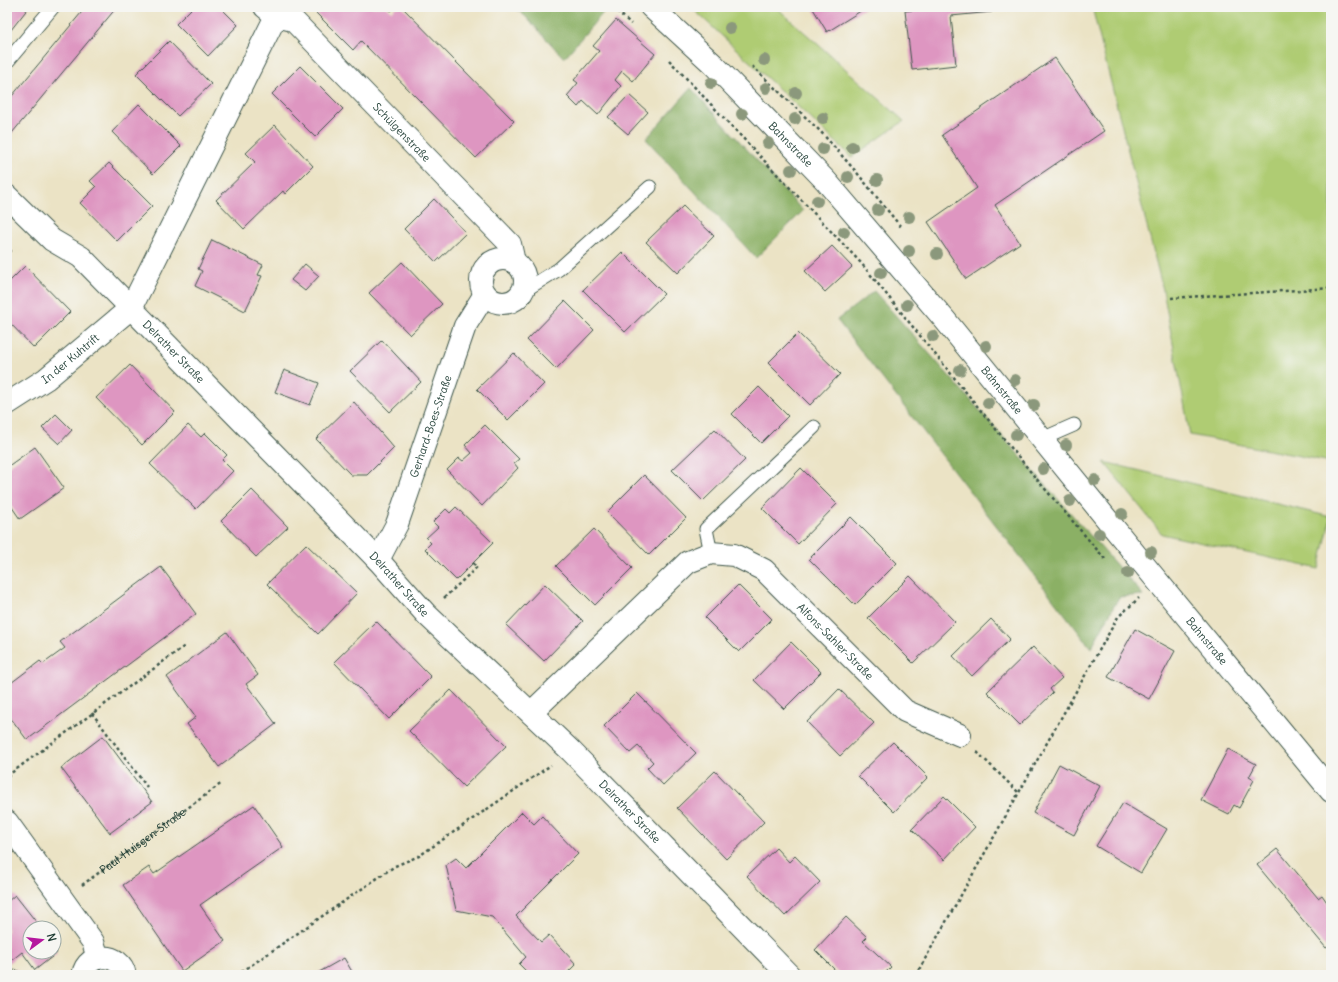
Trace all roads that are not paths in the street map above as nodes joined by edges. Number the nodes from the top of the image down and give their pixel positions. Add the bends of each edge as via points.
1 (53, 7) edge
2 (651, 7) edge
3 (270, 12) edge
4 (7, 62) edge
5 (650, 187) dead end
6 (7, 196) edge
7 (514, 262) junction
8 (522, 292) junction
9 (485, 294) junction
10 (131, 308) junction
11 (7, 404) edge
12 (1074, 425) dead end
13 (814, 427) dead end
14 (1042, 439) junction
15 (711, 553) junction
16 (378, 560) junction
17 (531, 713) junction
18 (960, 735) road end
19 (1331, 791) edge
20 (7, 822) edge
21 (98, 958) junction
22 (83, 975) edge
23 (125, 975) edge
24 (790, 975) edge

1 - 4 lane
2 - 14 street, Bahnstraße via 714,65 826,182 945,320
3 - 7 street, Schülgenstraße via 293,20 510,244
3 - 10 street, Schülgenstraße
5 - 8 lane via 559,269
6 - 10 street, Delrather Straße via 52,240 81,257
7 - 8 street via 523,272
7 - 9 street via 500,260 486,266 481,280
8 - 9 street via 517,298 504,303 496,302
9 - 16 street, Gerhard-Boes-Straße via 465,326 397,524
10 - 11 street, In der Kuhtrift via 46,379
10 - 16 street, Delrather Straße
12 - 14 lane
13 - 15 lane via 706,528
14 - 19 street, Bahnstraße
15 - 17 street, Alfons-Sahler-Straße via 688,562
15 - 18 street, Alfons-Sahler-Straße via 734,555 764,570 905,711
16 - 17 street, Delrather Straße via 426,614
17 - 24 street, Delrather Straße
20 - 21 street via 93,942
21 - 22 street via 86,966
21 - 23 street via 112,958 122,967

